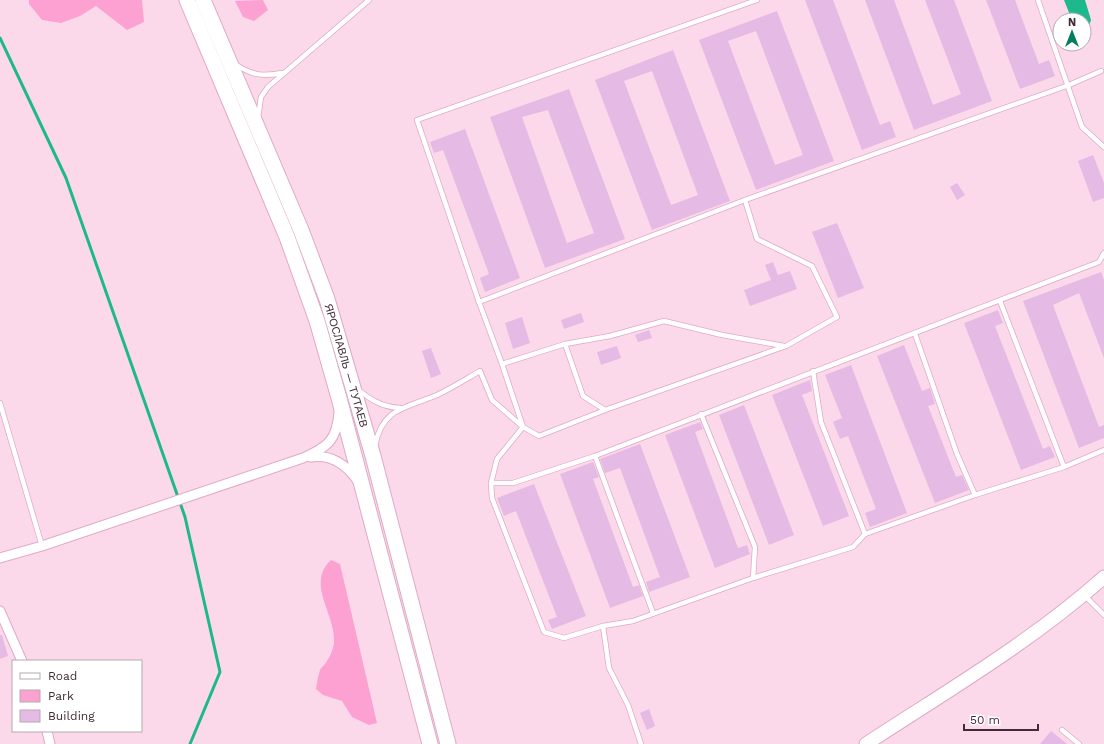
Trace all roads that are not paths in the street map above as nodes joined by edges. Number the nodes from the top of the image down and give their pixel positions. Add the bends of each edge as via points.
1 (187, 0) edge
2 (203, 0) edge
3 (369, 0) edge
4 (757, 0) edge
5 (1038, 0) edge
6 (748, 2) edge
7 (226, 52) junction
8 (1101, 71) dead end
9 (282, 73) junction
10 (1069, 85) junction
11 (261, 134) junction
12 (1104, 147) edge
13 (746, 200) junction
14 (1104, 253) edge
15 (1000, 301) junction
16 (479, 302) junction
17 (915, 334) junction
18 (565, 344) junction
19 (786, 346) junction
20 (502, 364) junction
21 (813, 371) junction
22 (350, 373) junction
23 (339, 398) junction
24 (0, 403) edge
25 (400, 408) junction
26 (605, 410) junction
27 (702, 414) junction
28 (523, 427) junction
29 (1104, 450) edge
30 (373, 456) junction
31 (595, 456) junction
32 (303, 458) junction
33 (1064, 467) junction
34 (491, 483) junction
35 (362, 486) junction
36 (975, 495) junction
37 (865, 534) junction
38 (42, 546) junction
39 (0, 558) edge
40 (1104, 577) edge
41 (753, 578) junction
42 (1084, 595) junction
43 (0, 611) edge
44 (653, 613) junction
45 (1104, 615) edge
46 (603, 626) junction
47 (22, 660) edge
48 (1062, 730) dead end
49 (46, 732) edge
50 (50, 744) edge
51 (430, 744) edge
52 (448, 744) edge
53 (641, 744) edge
54 (866, 744) edge
55 (1079, 744) edge

1 - 23 main road, ЯРОСЛАВЛЬ — ТУТАЕВ via 287,237 317,322
2 - 7 main road, ЯРОСЛАВЛЬ — ТУТАЕВ
3 - 9 lane
4 - 6 lane
5 - 10 lane
6 - 16 lane via 417,120
7 - 9 lane via 235,63 254,74 267,76
7 - 11 main road, ЯРОСЛАВЛЬ — ТУТАЕВ
8 - 10 lane
9 - 11 lane via 261,97 258,120
10 - 12 lane via 1082,127
10 - 13 lane
11 - 22 main road, ЯРОСЛАВЛЬ — ТУТАЕВ via 327,299
13 - 16 lane
13 - 19 lane via 757,240 812,266 837,317
14 - 15 lane via 1099,262
15 - 17 lane
15 - 33 lane
16 - 20 lane
17 - 21 lane
17 - 36 lane via 957,454
18 - 19 lane via 610,336 664,321 722,335
18 - 20 lane
18 - 26 lane via 583,396
19 - 26 lane
20 - 28 lane
21 - 27 lane
21 - 37 lane via 821,422
22 - 25 lane via 357,389 369,398 386,407
22 - 30 main road, ЯРОСЛАВЛЬ — ТУТАЕВ
23 - 32 street via 335,433 328,444
23 - 35 main road, ЯРОСЛАВЛЬ — ТУТАЕВ
24 - 38 lane
25 - 28 lane via 438,395 480,371 492,400
25 - 30 lane via 386,420 377,434
26 - 28 lane via 539,436
27 - 31 lane
27 - 41 lane via 755,547
28 - 34 lane via 497,459
29 - 33 lane
30 - 52 main road, ЯРОСЛАВЛЬ — ТУТАЕВ
31 - 34 lane via 513,483
31 - 44 lane
32 - 35 street via 328,457 341,462
32 - 38 street
33 - 36 lane
34 - 46 lane via 492,498 544,632 564,638
35 - 51 main road, ЯРОСЛАВЛЬ — ТУТАЕВ
36 - 37 lane
37 - 41 lane via 852,547
38 - 39 street
40 - 42 street
41 - 44 lane
42 - 45 lane
42 - 54 street via 1000,657
43 - 47 street
44 - 46 lane via 633,621
46 - 53 lane via 609,668 628,705
48 - 55 lane
49 - 50 street

